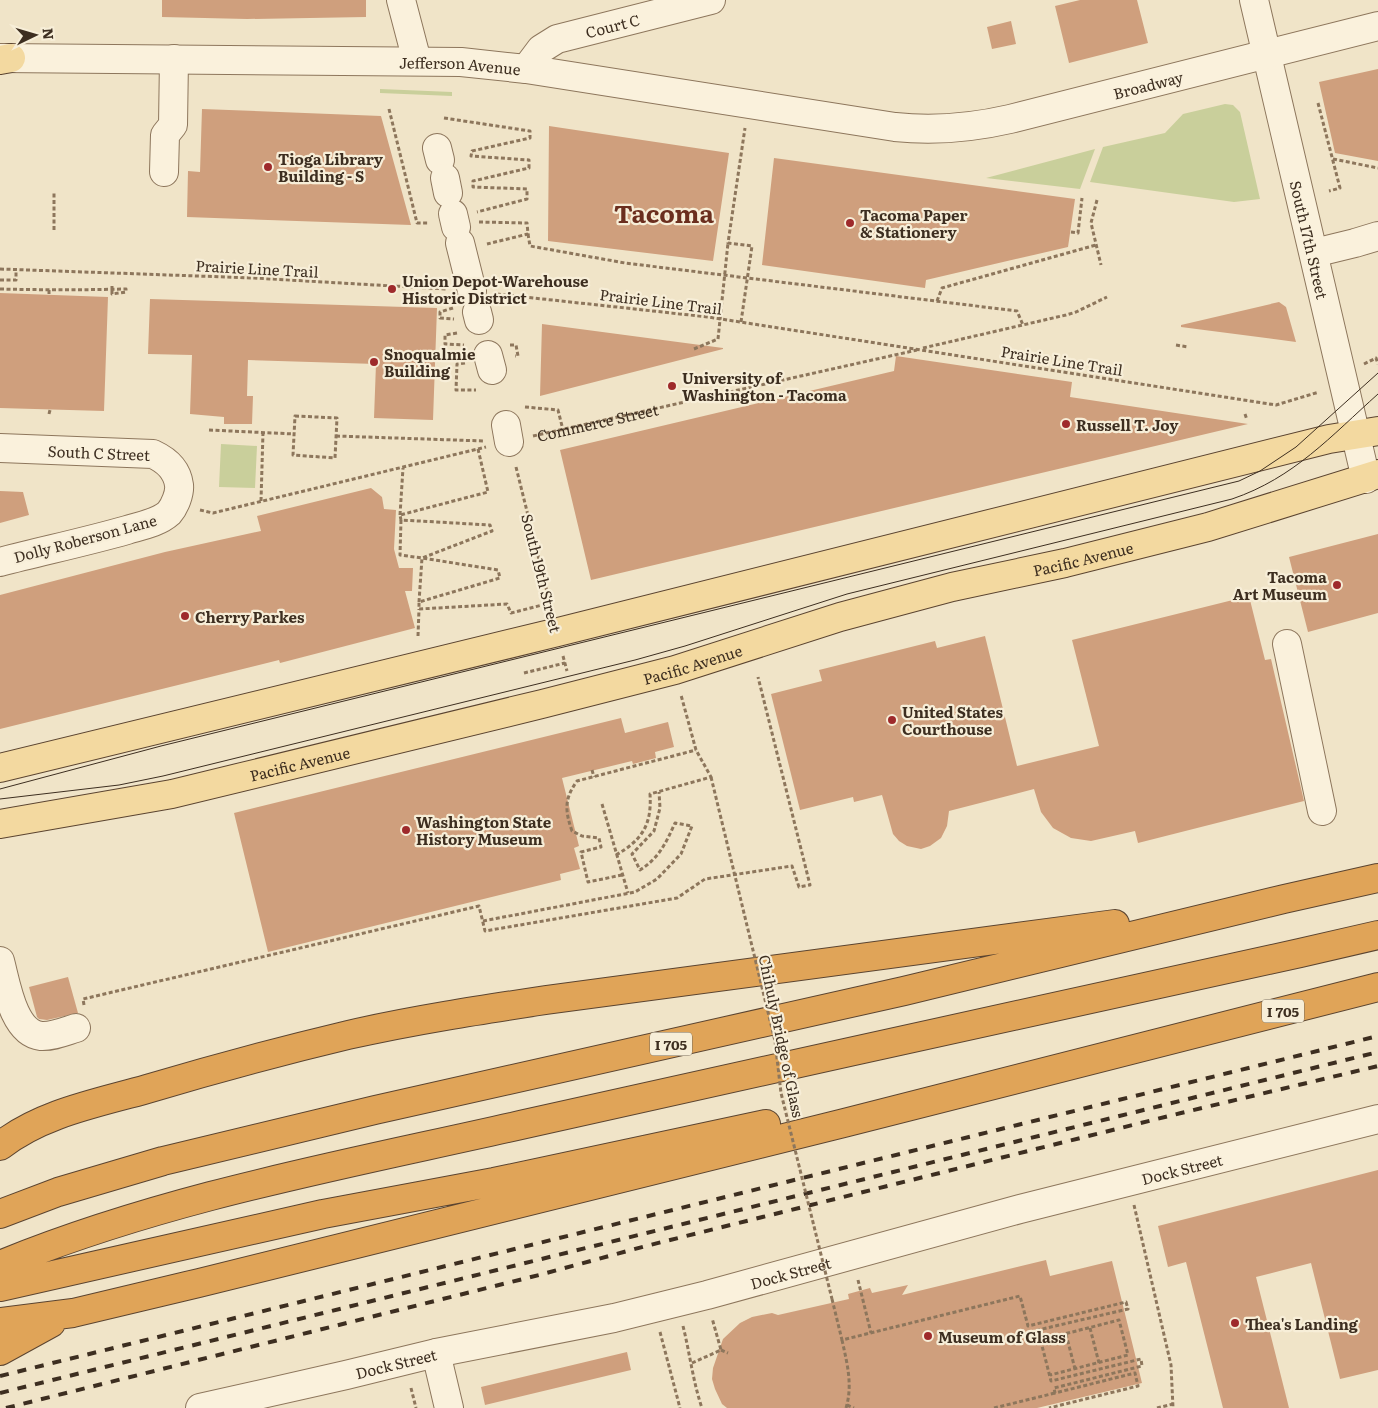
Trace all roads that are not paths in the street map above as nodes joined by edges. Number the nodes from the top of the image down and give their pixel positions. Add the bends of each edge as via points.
1 (401, 0) edge
2 (711, 0) edge
3 (1254, 0) edge
4 (1378, 26) edge
5 (1268, 54) junction
6 (4, 59) edge
7 (174, 59) junction
8 (417, 61) junction
9 (526, 69) junction
10 (914, 129) joint
11 (164, 172) dead end
12 (455, 205) road end
13 (1378, 236) edge
14 (1314, 252) junction
15 (489, 360) road end
16 (1367, 432) edge
17 (0, 448) edge
18 (1372, 477) edge
19 (172, 509) joint
20 (0, 562) edge
21 (1287, 644) dead end
22 (0, 768) edge
23 (1322, 811) dead end
24 (0, 824) edge
25 (1378, 878) edge
26 (1284, 898) junction
27 (1378, 935) edge
28 (0, 960) edge
29 (1378, 987) edge
30 (76, 1028) dead end
31 (1188, 1035) junction
32 (1378, 1119) edge
33 (3, 1142) edge
34 (0, 1214) edge
35 (0, 1265) edge
36 (0, 1287) edge
37 (73, 1313) junction
38 (0, 1322) edge
39 (0, 1351) edge
40 (436, 1352) junction
41 (200, 1408) edge
42 (449, 1408) edge

1 - 8 street
2 - 9 street, Court C via 557,39 541,49
3 - 5 street, South 17th Street
4 - 5 street, Broadway
5 - 10 street, Broadway via 987,124
5 - 14 street, South 17th Street
6 - 7 street, Jefferson Avenue
7 - 8 street, Jefferson Avenue
7 - 11 street via 173,125 165,135
8 - 9 street, Jefferson Avenue
9 - 10 street, Jefferson Avenue
12 - 15 street
13 - 14 street
14 - 16 street, South 17th Street
16 - 18 street, South 17th Street
16 - 22 main road
17 - 19 street, South C Street via 153,454 163,458 177,477 179,486
18 - 24 main road, Pacific Avenue via 1208,527 1065,564 952,587 840,617 675,670 542,704 172,794
19 - 20 street, Dolly Roberson Lane via 157,520 127,530
21 - 23 street
25 - 26 highway, I 705
26 - 33 highway via 1108,925 463,1012 349,1035 198,1074 70,1111 25,1129
26 - 34 highway, I 705 via 904,991 182,1156 58,1192
27 - 35 highway via 244,1188 126,1220
28 - 30 street via 10,998 18,1019 26,1029 41,1036
29 - 31 highway, I 705
31 - 36 highway, I 705 via 494,1182 323,1214
31 - 37 highway
32 - 40 street, Dock Street via 1020,1209 707,1295 614,1318
37 - 38 highway
37 - 39 highway
40 - 41 street, Dock Street
40 - 42 street

